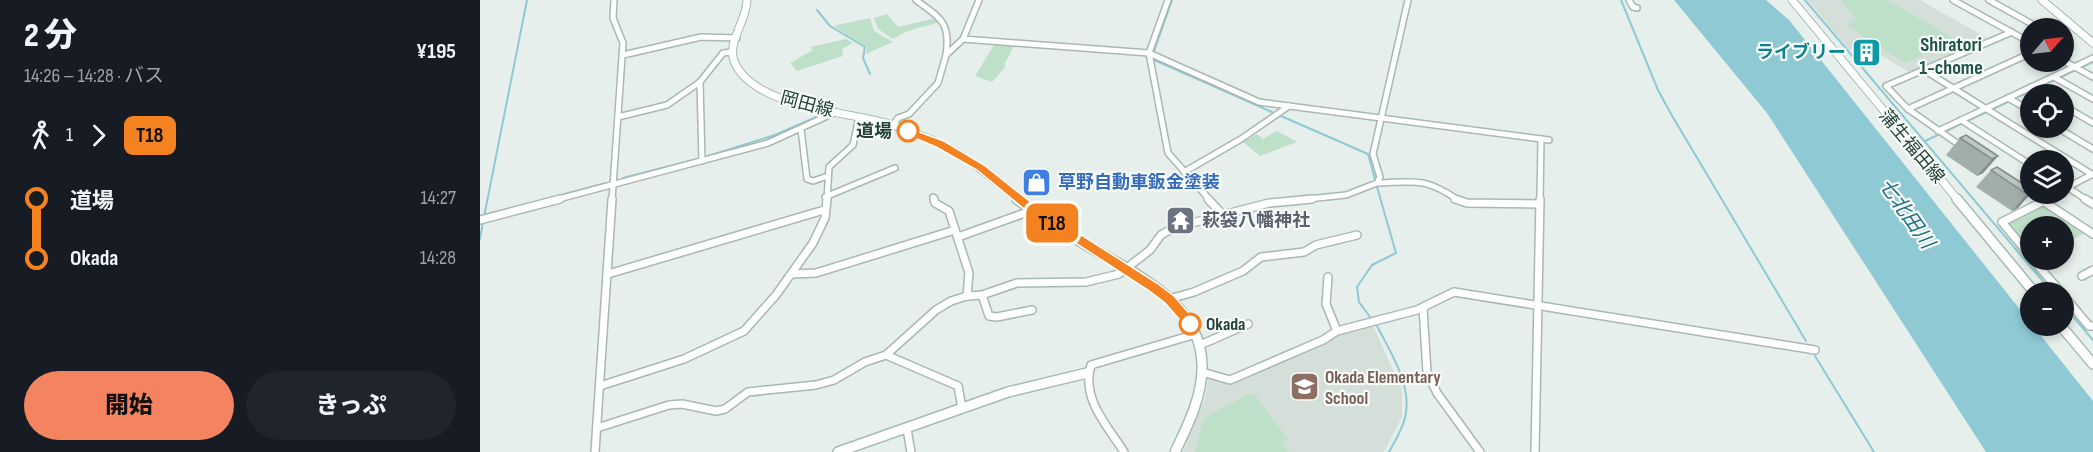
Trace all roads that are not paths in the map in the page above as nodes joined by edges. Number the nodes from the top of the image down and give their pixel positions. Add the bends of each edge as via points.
1 (614, 0) edge
2 (747, 0) edge
3 (916, 0) edge
4 (979, 0) edge
5 (1168, 0) edge
6 (1408, 0) edge
7 (1629, 0) edge
8 (1792, 0) edge
9 (1953, 0) edge
10 (1989, 0) edge
11 (2042, 0) edge
12 (1637, 8) dead end
13 (2021, 18) edge
14 (2012, 32) junction
15 (2020, 37) edge
16 (736, 38) junction
17 (963, 39) junction
18 (2093, 43) edge
19 (732, 52) junction
20 (1149, 53) junction
21 (622, 55) junction
22 (946, 55) junction
23 (2020, 58) edge
24 (2093, 58) edge
25 (2074, 66) edge
26 (2077, 68) junction
27 (1924, 69) junction
28 (2093, 77) edge
29 (2056, 78) junction
30 (700, 82) junction
31 (2044, 84) edge
32 (1954, 88) junction
33 (2020, 95) edge
34 (2011, 99) junction
35 (2093, 99) edge
36 (2020, 104) edge
37 (1290, 106) junction
38 (1908, 109) junction
39 (1989, 110) junction
40 (836, 112) junction
41 (2074, 112) edge
42 (618, 117) junction
43 (864, 118) junction
44 (1382, 118) junction
45 (1963, 122) junction
46 (2093, 123) edge
47 (893, 125) junction
48 (801, 129) junction
49 (1940, 132) junction
50 (2074, 138) edge
51 (1541, 139) junction
52 (1549, 140) dead end
53 (1963, 147) edge
54 (2093, 149) edge
55 (2020, 158) edge
56 (702, 161) junction
57 (895, 168) dead end
58 (1184, 172) junction
59 (2093, 174) edge
60 (828, 176) junction
61 (1377, 183) junction
62 (614, 184) junction
63 (2074, 184) edge
64 (2074, 193) edge
65 (825, 197) junction
66 (933, 197) dead end
67 (1539, 204) junction
68 (2037, 204) edge
69 (2048, 204) edge
70 (2093, 204) edge
71 (824, 210) junction
72 (1033, 210) junction
73 (1223, 215) junction
74 (480, 220) edge
75 (956, 234) junction
76 (2093, 234) edge
77 (1357, 235) dead end
78 (2020, 244) edge
79 (1127, 270) junction
80 (2042, 270) edge
81 (2093, 270) edge
82 (608, 274) junction
83 (794, 274) junction
84 (2082, 276) dead end
85 (1328, 277) dead end
86 (2026, 282) edge
87 (2052, 282) edge
88 (982, 295) junction
89 (967, 296) junction
90 (1169, 299) junction
91 (1538, 304) junction
92 (1423, 308) junction
93 (2074, 308) edge
94 (1032, 310) dead end
95 (1248, 324) dead end
96 (2093, 326) edge
97 (1336, 331) junction
98 (1196, 334) junction
99 (2069, 336) edge
100 (1200, 345) junction
101 (1815, 350) dead end
102 (886, 355) junction
103 (2093, 364) edge
104 (1202, 372) junction
105 (1087, 373) junction
106 (600, 386) junction
107 (962, 408) junction
108 (597, 428) junction
109 (907, 429) junction
110 (595, 452) edge
111 (838, 452) edge
112 (911, 452) edge
113 (1124, 452) edge
114 (1175, 452) edge
115 (1480, 452) edge
116 (1535, 452) edge

1 - 21 street via 613,18 623,43
2 - 16 street via 748,11
3 - 22 street via 946,23
4 - 17 street
5 - 20 street
6 - 44 street
7 - 12 street
8 - 86 street, 蒲生福田線
9 - 14 street
10 - 13 street
11 - 18 street
14 - 15 street
14 - 27 street
16 - 19 street
16 - 21 street via 701,37
17 - 20 street
17 - 22 street
19 - 30 street via 723,53
19 - 40 street, 岡田線 via 742,72 778,98
20 - 37 street via 1250,99
20 - 58 street via 1168,153
21 - 42 street
22 - 47 street via 938,83
23 - 32 street
24 - 26 street
25 - 26 street
26 - 28 street
26 - 29 street
27 - 32 street
27 - 38 street via 1886,86
29 - 31 street
29 - 35 street
30 - 42 street via 667,105
30 - 56 street
32 - 38 street
32 - 39 street
33 - 34 street
34 - 36 street
34 - 39 street
37 - 44 street
37 - 58 street
38 - 49 street
39 - 45 street
39 - 59 street
40 - 43 street, 岡田線
40 - 48 street
41 - 46 street
42 - 62 street
43 - 47 street, 岡田線
43 - 60 street via 858,121 853,145 829,166
44 - 51 street
44 - 61 street via 1373,154 1380,177
45 - 49 street
45 - 55 street
47 - 72 street, 岡田線 via 962,155
48 - 56 street via 768,143
48 - 60 street via 807,179
49 - 53 street
50 - 54 street
51 - 52 street
51 - 67 street
56 - 62 street
57 - 65 street
58 - 73 street
59 - 63 street
60 - 65 street
61 - 67 street via 1436,185 1467,203
61 - 73 street via 1346,195 1269,203
62 - 74 street
62 - 82 street
64 - 70 street
65 - 71 street
66 - 75 street via 935,203 949,212
67 - 91 street
68 - 78 street via 2002,222
69 - 76 street
71 - 82 street
71 - 83 street via 825,219
72 - 75 street
72 - 79 street, 岡田線
73 - 79 street via 1173,228
75 - 83 street via 816,273
75 - 89 street via 969,273
77 - 90 street via 1316,245 1304,252 1261,257 1243,271
79 - 88 street via 1086,282 1017,283
79 - 90 street, 岡田線
80 - 87 street
81 - 84 street
82 - 106 street
83 - 106 street via 744,332 684,360
85 - 97 street via 1326,304
88 - 89 street
88 - 94 street via 989,316
89 - 102 street via 936,310
90 - 98 street, 岡田線
91 - 92 street via 1454,292
91 - 101 street
91 - 116 street
92 - 97 street
92 - 115 street via 1427,372 1437,393
93 - 96 street
95 - 100 street
97 - 104 street via 1230,380
98 - 100 street, 岡田線
98 - 105 street via 1091,365
99 - 103 street
100 - 104 street, 岡田線
102 - 107 street via 909,361 958,386
102 - 108 street via 816,385 748,392 716,411 669,405
104 - 114 street, 岡田線 via 1197,397
105 - 107 street via 1008,392
105 - 113 street via 1101,419
106 - 108 street
107 - 109 street
108 - 110 street
109 - 111 street
109 - 112 street

